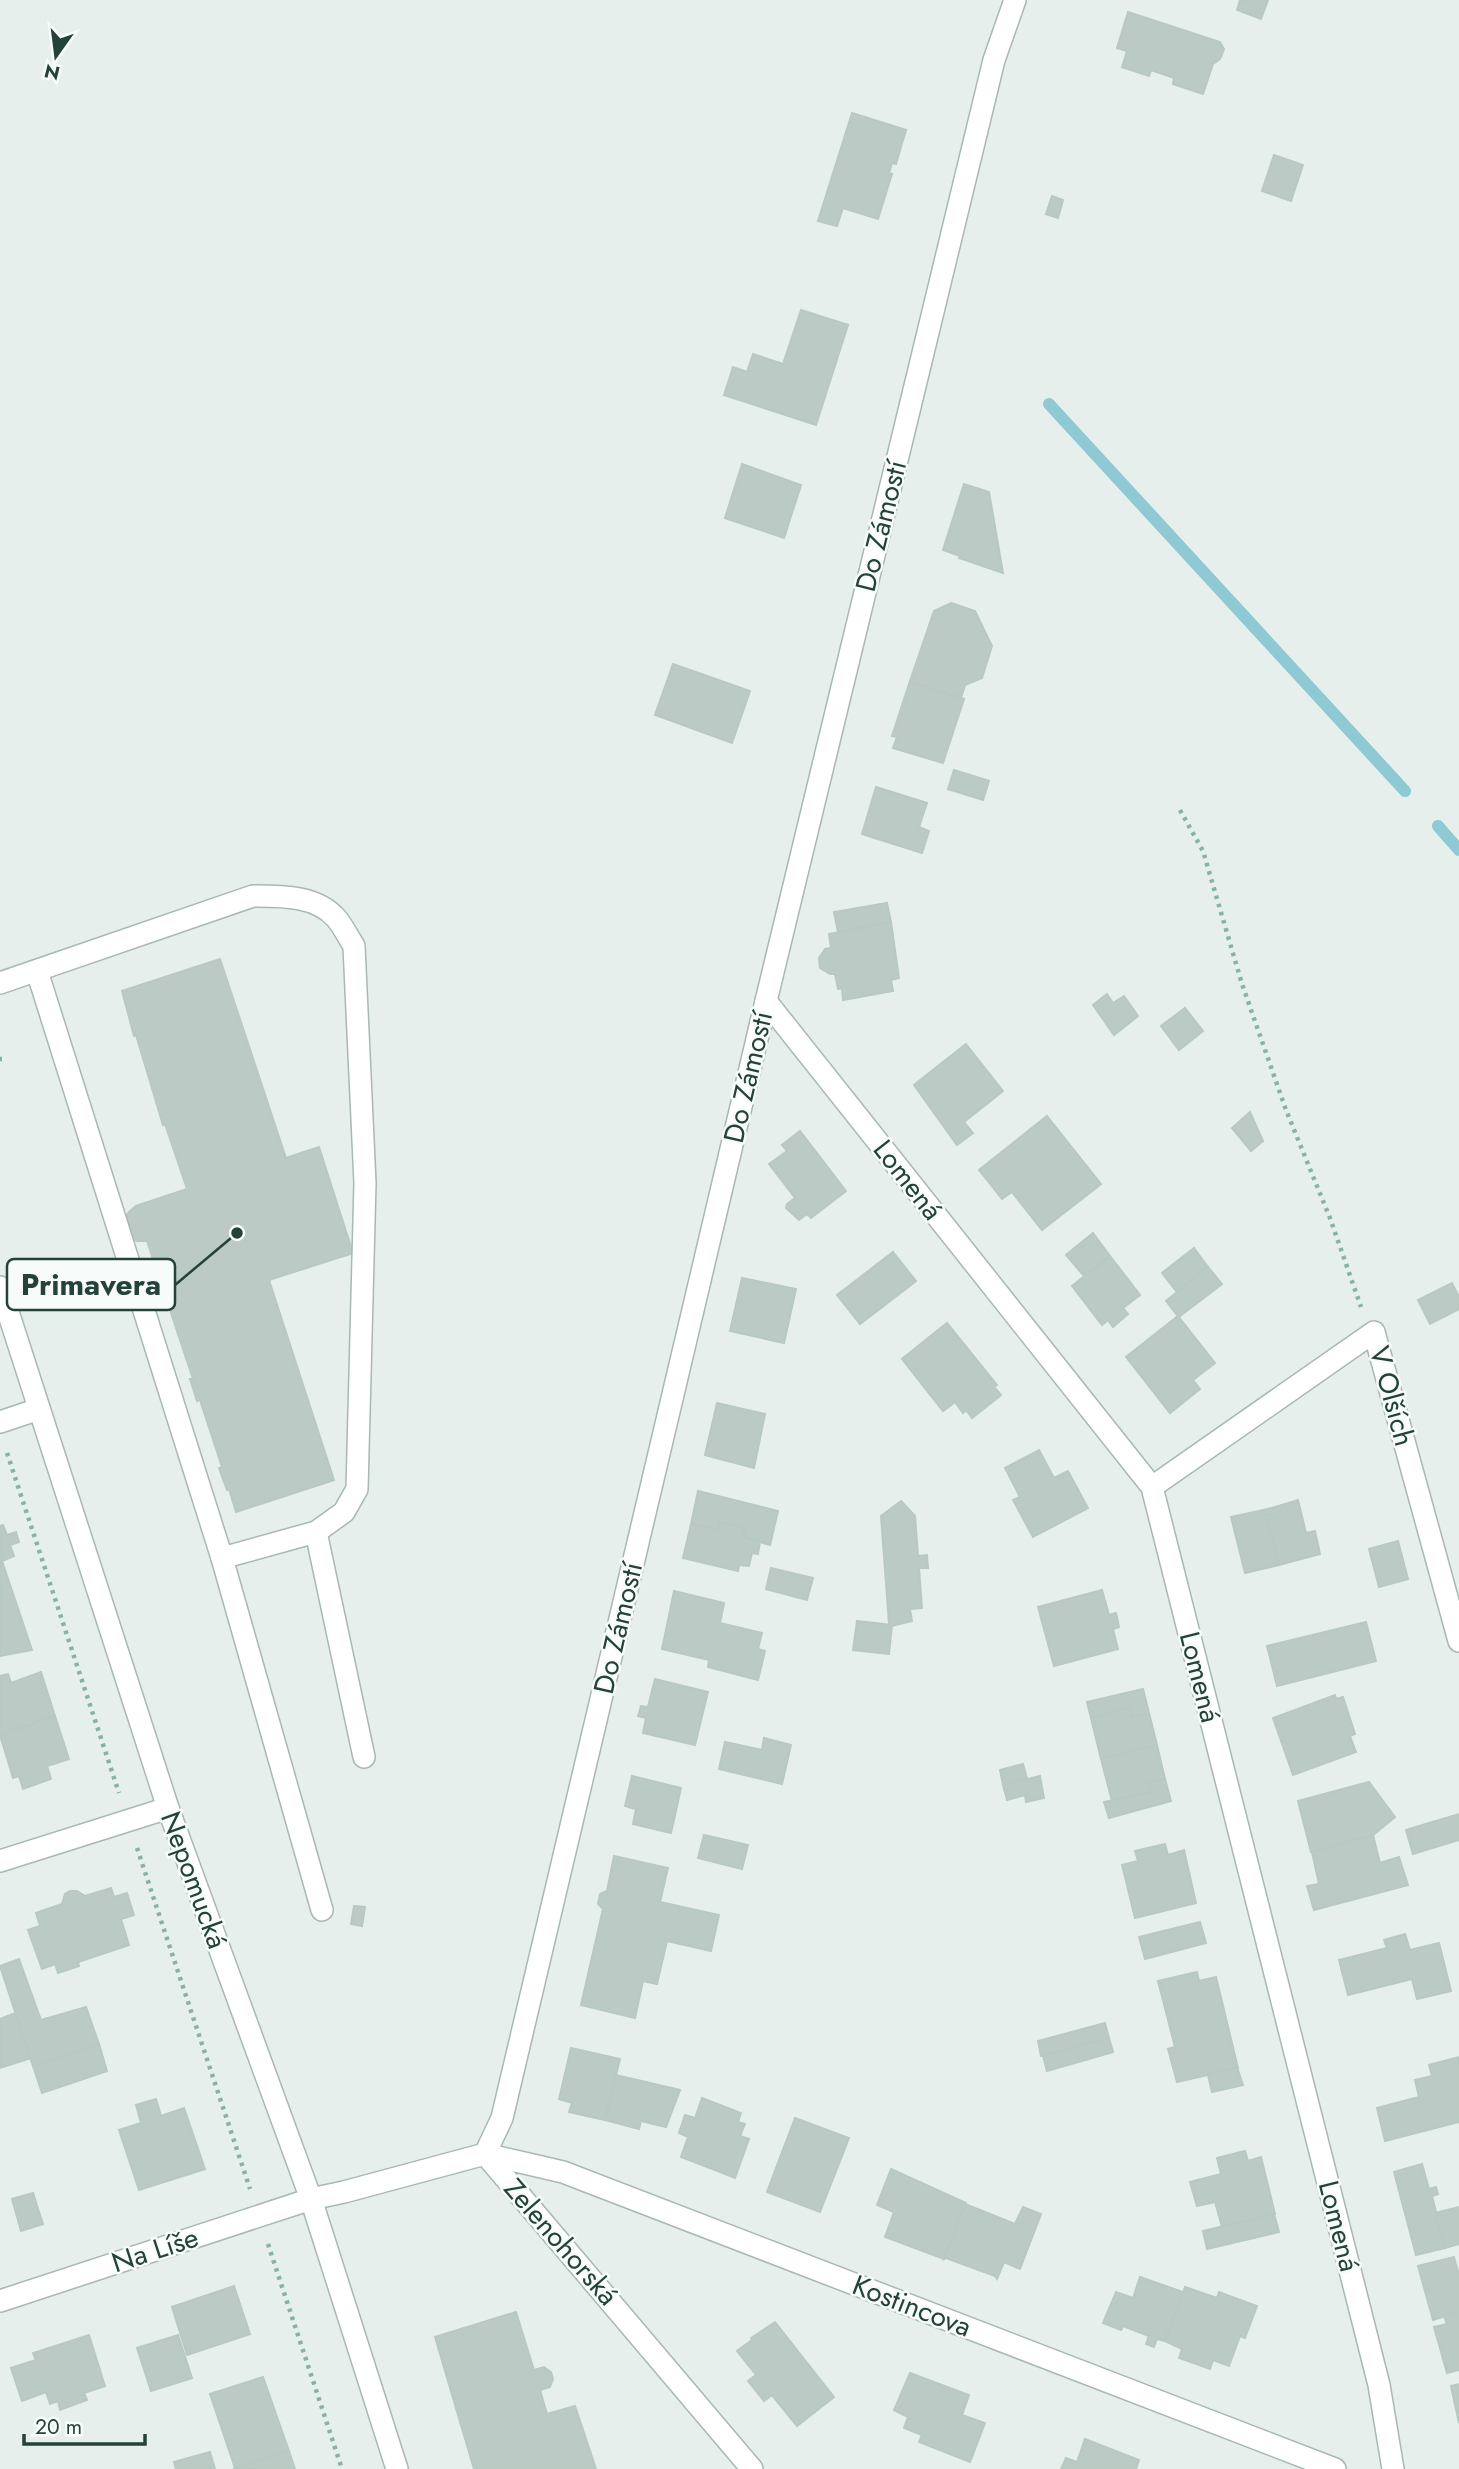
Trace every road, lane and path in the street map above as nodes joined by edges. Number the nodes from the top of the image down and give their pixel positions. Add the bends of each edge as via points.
1 (1015, 0) edge
2 (1180, 810) dead end
3 (37, 971) junction
4 (0, 983) edge
5 (766, 1001) junction
6 (0, 1287) edge
7 (1374, 1332) junction
8 (39, 1409) junction
9 (0, 1422) edge
10 (4, 1444) dead end
11 (1152, 1487) junction
12 (316, 1532) junction
13 (222, 1558) junction
14 (1459, 1641) edge
15 (364, 1757) dead end
16 (168, 1808) junction
17 (128, 1820) junction
18 (0, 1861) edge
19 (322, 1910) dead end
20 (485, 2154) junction
21 (310, 2199) junction
22 (259, 2216) junction
23 (0, 2301) edge
24 (342, 2469) edge
25 (397, 2469) edge
26 (752, 2469) edge
27 (1335, 2469) edge
28 (1394, 2469) edge

1 - 5 street, Do Zámostí via 994,60
2 - 7 path via 1203,851 1286,1110
3 - 4 street
3 - 12 street via 253,896 287,896 314,903 335,916 354,946 365,1183 357,1489 344,1512
3 - 13 street
5 - 11 street, Lomená
5 - 20 street, Do Zámostí via 502,2118
6 - 8 street, Nepomucká
7 - 11 street, V Olších
7 - 14 street, V Olších
8 - 9 street
8 - 16 street, Nepomucká
10 - 17 path
11 - 28 street, Lomená via 1379,2385
12 - 13 street
12 - 15 street
13 - 19 street
16 - 17 street
16 - 21 street, Nepomucká
17 - 18 street
17 - 22 path
20 - 21 street, Zelenohorská
20 - 26 street, Zelenohorská
20 - 27 street, Kostincova via 563,2172
21 - 22 street, Na Líše
21 - 25 street, Nepomucká
22 - 23 street, Na Líše
22 - 24 path

